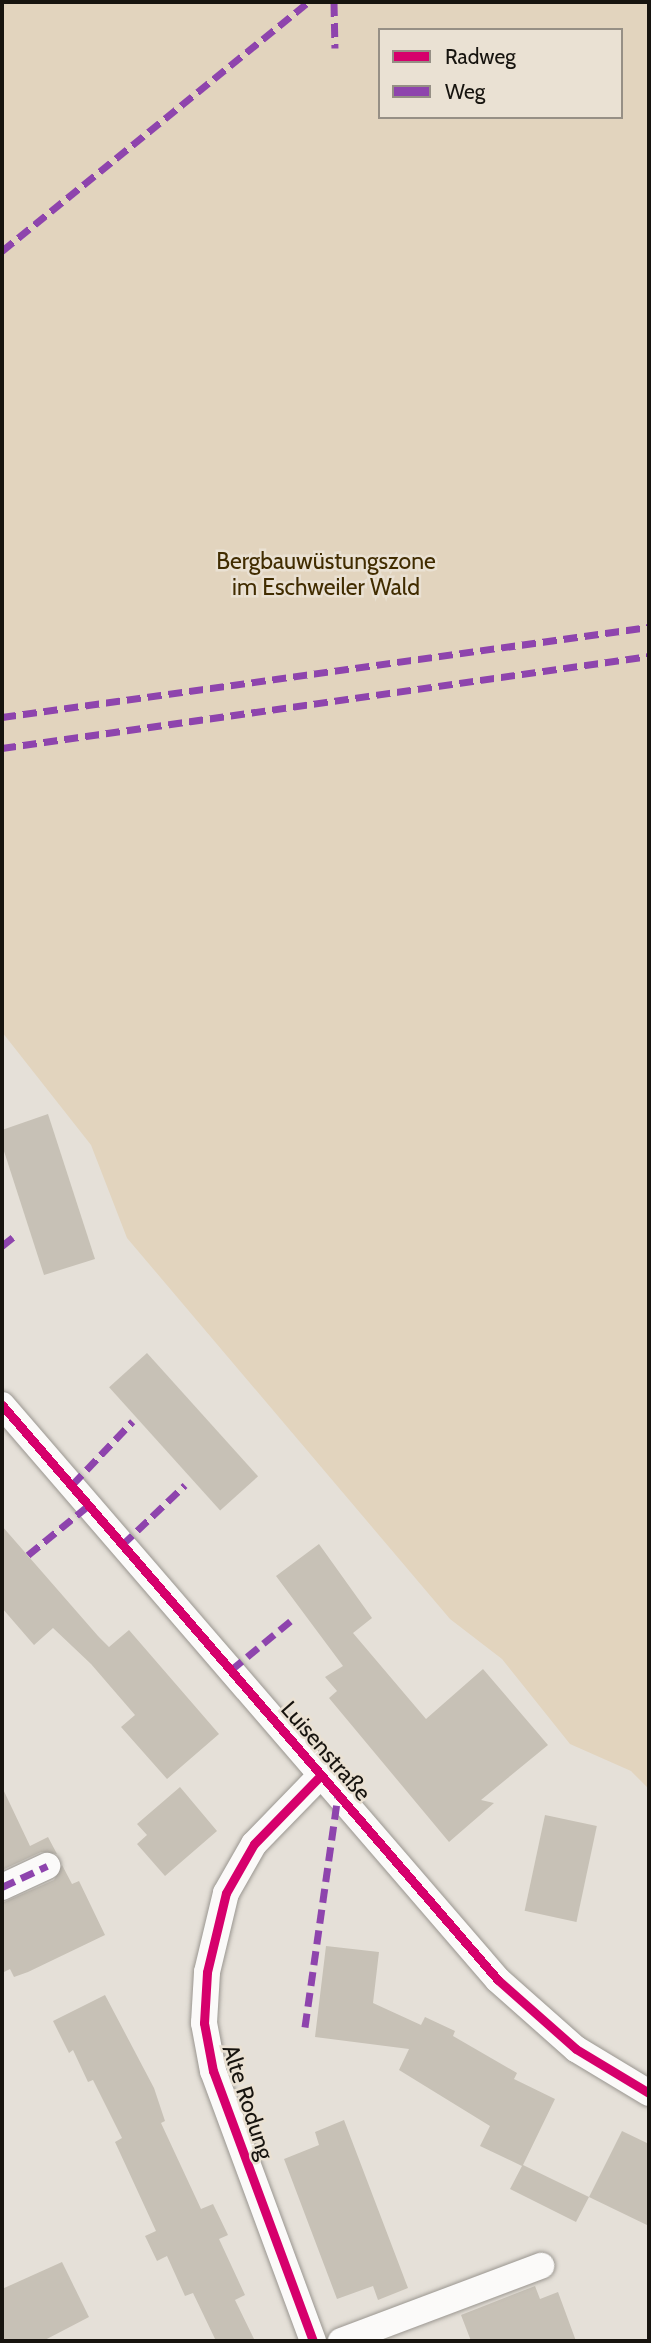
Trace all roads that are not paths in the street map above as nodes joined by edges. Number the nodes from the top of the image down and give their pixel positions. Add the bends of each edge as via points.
1 (2, 1405) edge
2 (321, 1775) junction
3 (47, 1866) dead end
4 (2, 1887) edge
5 (649, 2093) edge
6 (541, 2266) dead end
7 (313, 2341) edge
8 (341, 2341) edge

1 - 2 street, Luisenstraße
2 - 5 street, Luisenstraße via 498,1980 576,2049
2 - 7 street, Alte Rodung via 254,1844 226,1892 206,1972 204,2023 213,2071
3 - 4 street
6 - 8 street

